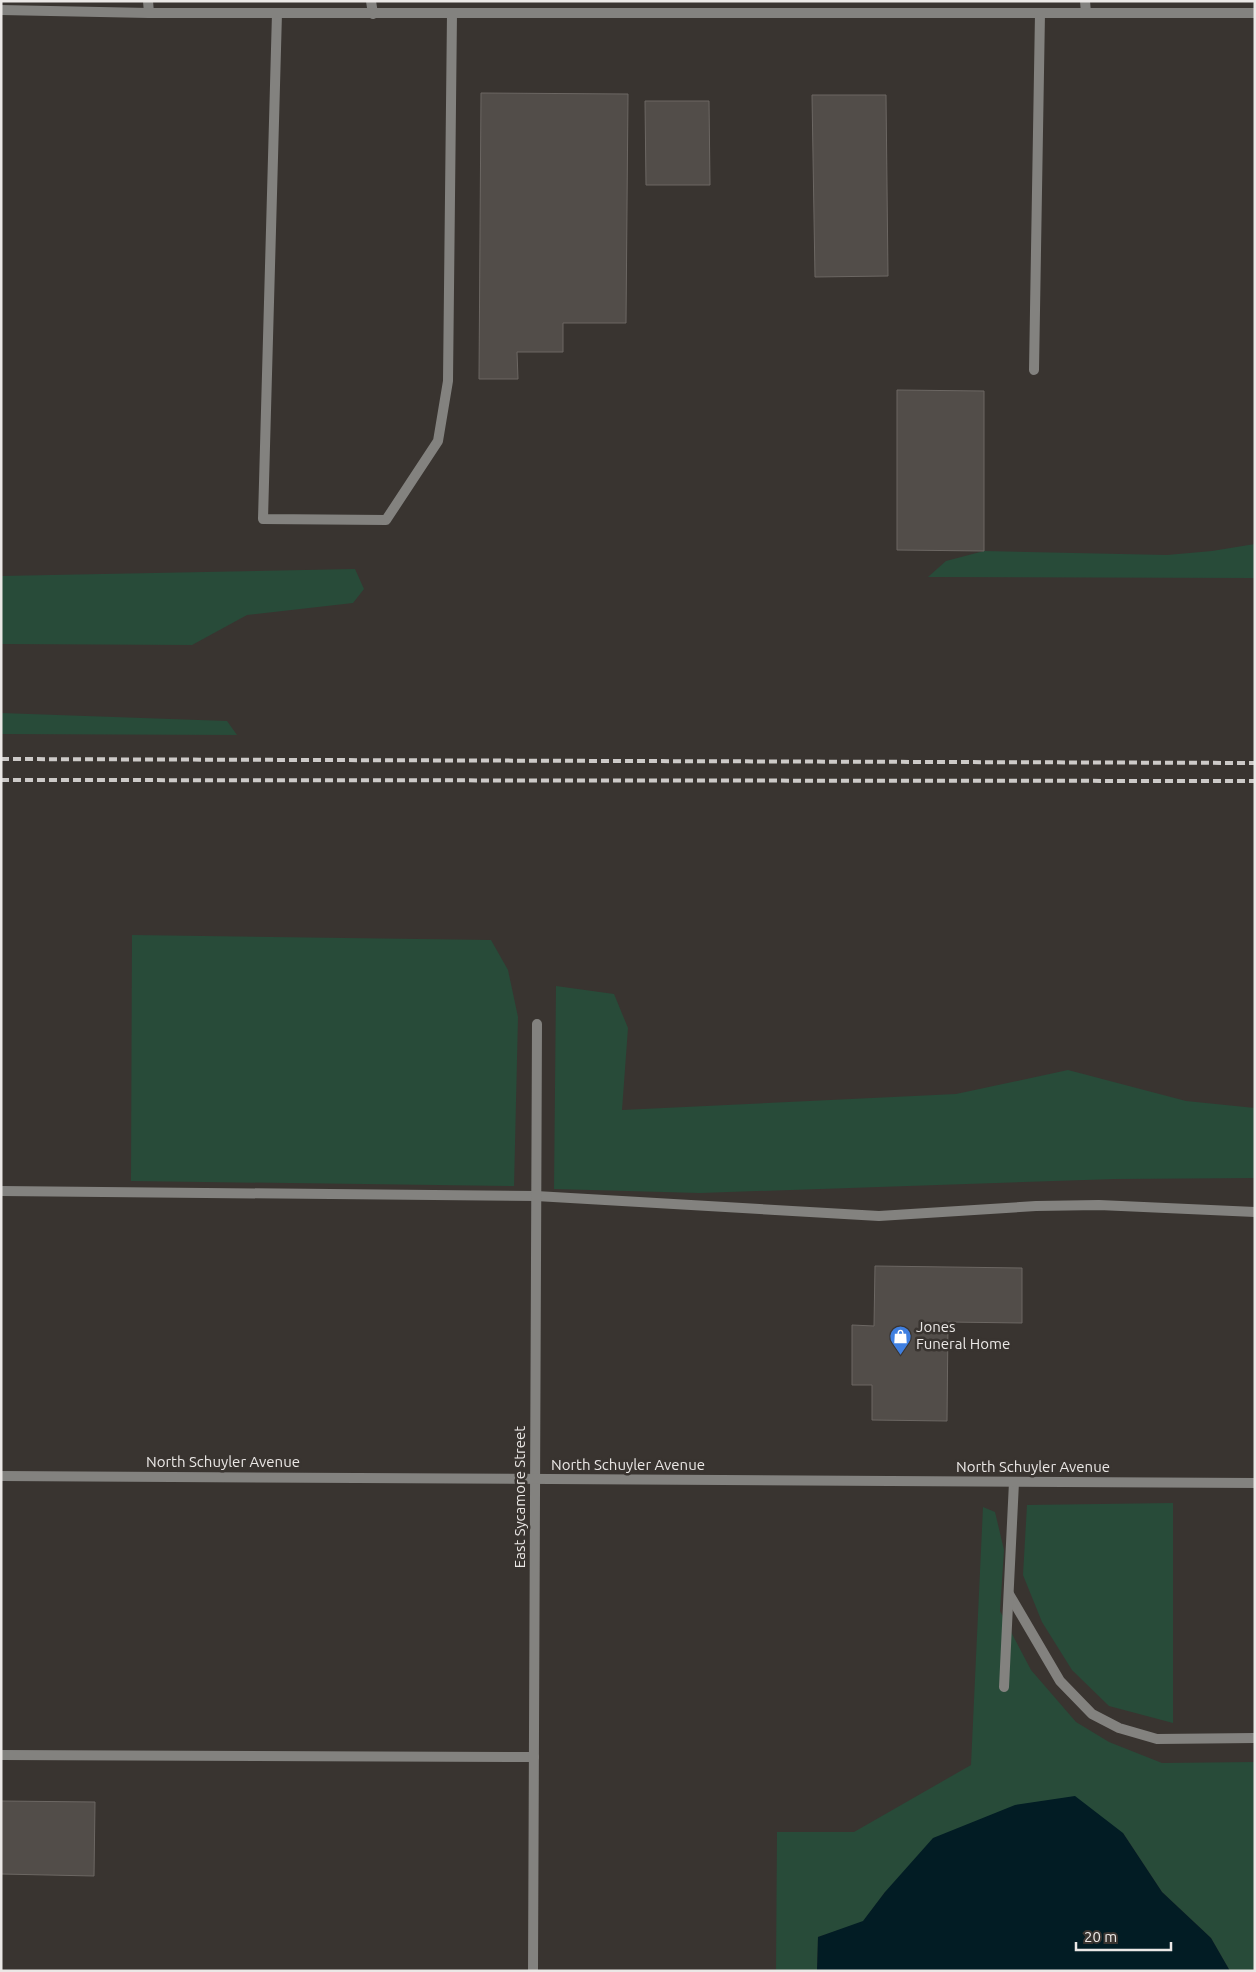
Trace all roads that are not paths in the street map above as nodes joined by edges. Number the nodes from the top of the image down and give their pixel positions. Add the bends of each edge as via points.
1 (148, 1) edge
2 (371, 1) edge
3 (1085, 1) edge
4 (1, 10) edge
5 (149, 13) junction
6 (277, 13) junction
7 (452, 13) junction
8 (1040, 13) junction
9 (1086, 13) junction
10 (1255, 13) edge
11 (373, 14) junction
12 (1034, 370) dead end
13 (537, 1024) dead end
14 (1, 1192) edge
15 (536, 1196) junction
16 (1255, 1212) edge
17 (1, 1476) edge
18 (535, 1479) junction
19 (1014, 1482) junction
20 (1255, 1483) edge
21 (1009, 1594) junction
22 (1004, 1687) dead end
23 (1255, 1738) edge
24 (1, 1755) edge
25 (534, 1757) junction
26 (533, 1971) edge

1 - 5 street
2 - 11 street
3 - 9 street
4 - 5 street
5 - 6 street
6 - 7 street via 263,518 386,520 438,441 448,381
6 - 11 street
7 - 8 street
7 - 11 street
8 - 9 street
8 - 12 street
9 - 10 street
13 - 15 street, East Sycamore Street
14 - 15 street
15 - 16 street via 879,1216 1099,1205
15 - 18 street, East Sycamore Street
17 - 18 street, North Schuyler Avenue
18 - 19 street, North Schuyler Avenue
18 - 25 street, East Sycamore Street
19 - 20 street, North Schuyler Avenue
19 - 21 street
21 - 22 street
21 - 23 street via 1060,1681 1092,1714 1119,1728 1156,1739
24 - 25 street
25 - 26 street, East Sycamore Street

